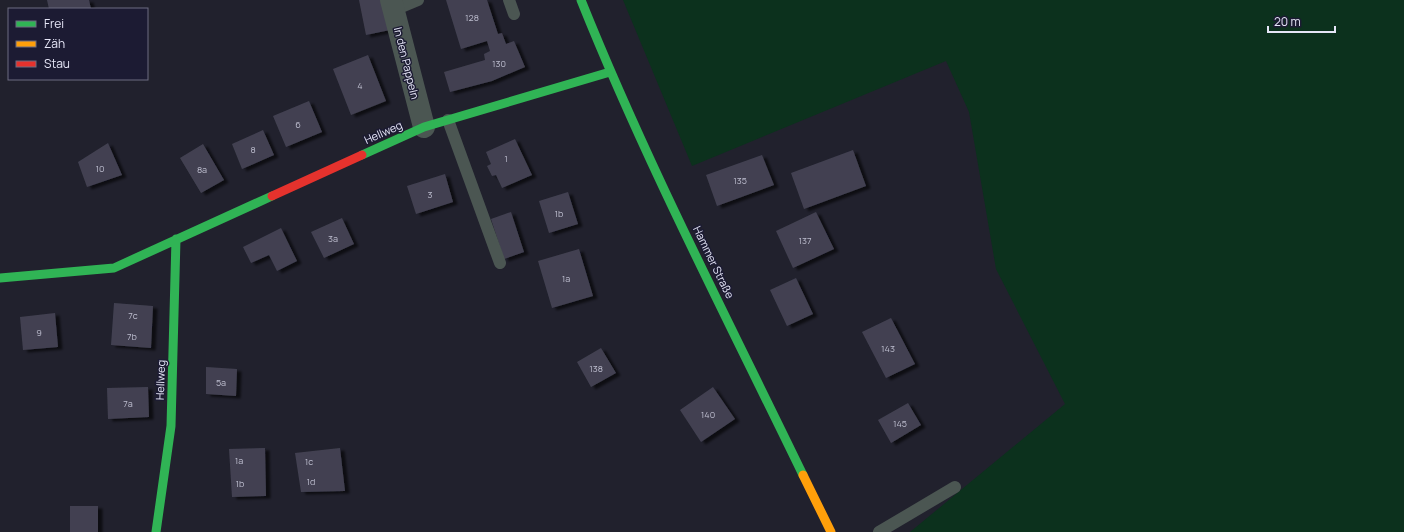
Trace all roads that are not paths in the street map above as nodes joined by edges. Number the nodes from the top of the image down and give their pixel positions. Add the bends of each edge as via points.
1 (418, 0) edge
2 (509, 0) edge
3 (581, 0) edge
4 (393, 5) edge
5 (514, 14) dead end
6 (610, 72) junction
7 (448, 120) junction
8 (424, 127) junction
9 (176, 239) junction
10 (500, 263) dead end
11 (0, 278) edge
12 (955, 487) dead end
13 (156, 532) edge
14 (832, 532) edge
15 (879, 532) edge

1 - 4 lane
2 - 5 lane
3 - 6 street, Hammer Straße
4 - 8 street, In den Pappeln
6 - 7 street, Hellweg
6 - 14 street, Hammer Straße
7 - 8 street, Hellweg
7 - 10 lane
8 - 9 street, Hellweg
9 - 11 street, Hellweg via 114,268
9 - 13 street, Hellweg via 171,426
12 - 15 lane

